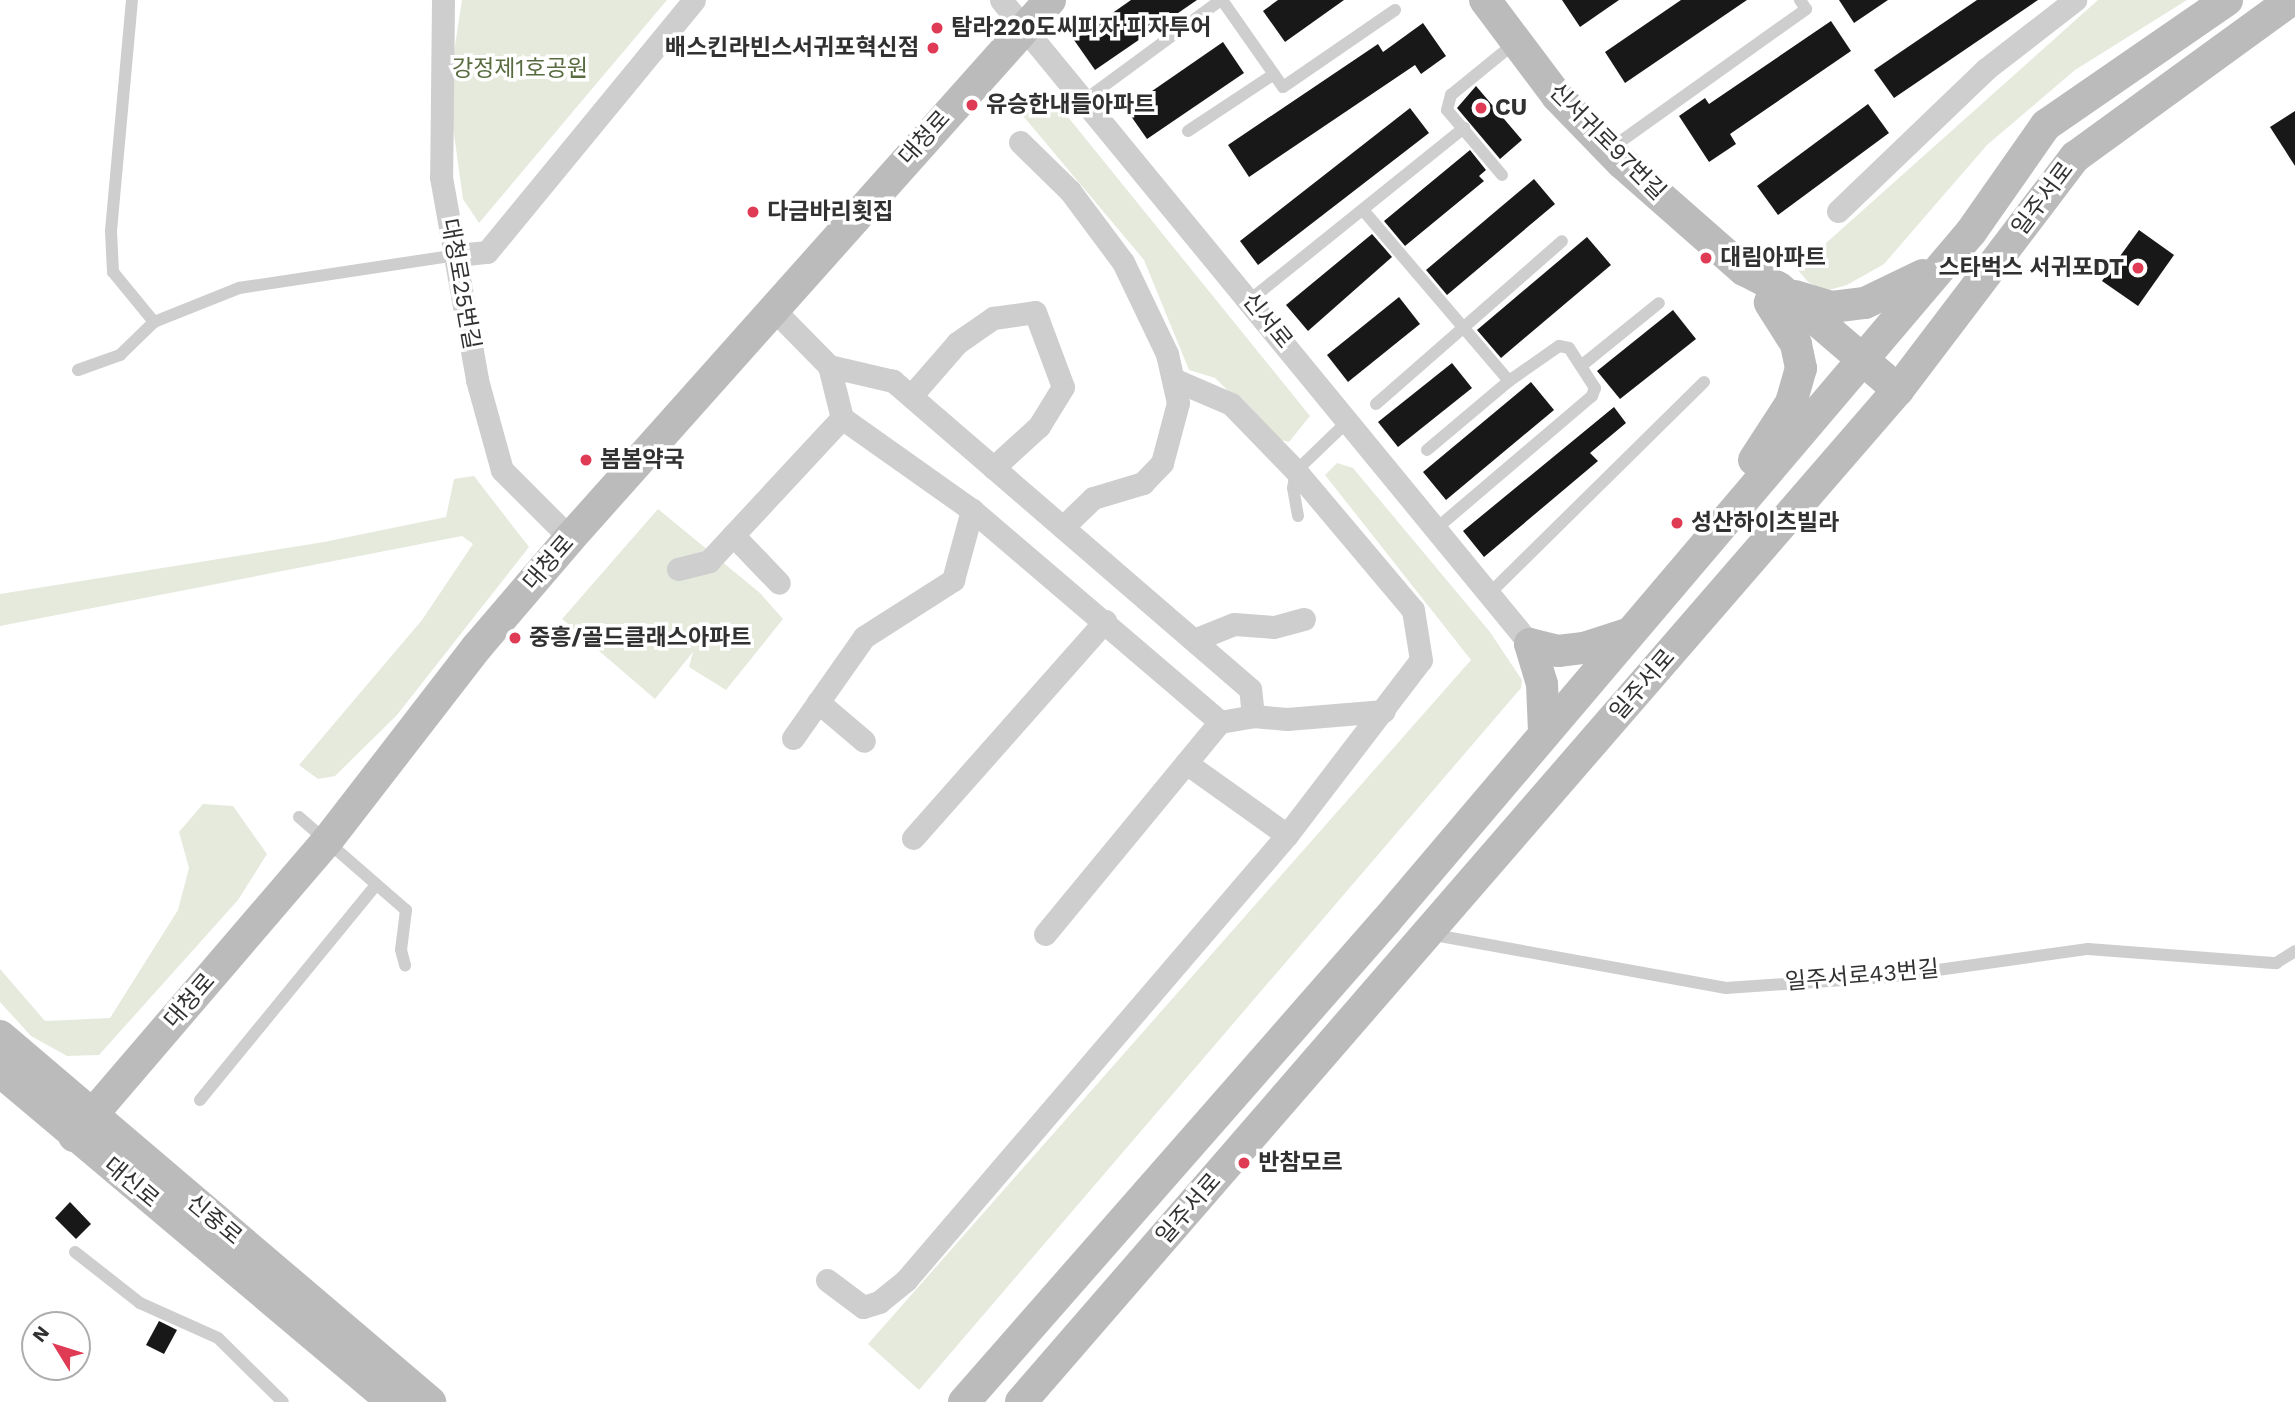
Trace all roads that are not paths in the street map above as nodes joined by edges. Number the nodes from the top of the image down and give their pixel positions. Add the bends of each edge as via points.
1 (132, 0) edge
2 (443, 0) edge
3 (694, 0) edge
4 (1001, 0) edge
5 (1050, 0) edge
6 (1222, 0) edge
7 (1485, 0) edge
8 (1800, 0) edge
9 (2227, 0) edge
10 (2074, 2) edge
11 (2287, 5) edge
12 (1395, 10) dead end
13 (1025, 25) junction
14 (1517, 42) junction
15 (1274, 74) junction
16 (1086, 99) junction
17 (1464, 128) junction
18 (1188, 131) dead end
19 (1020, 142) dead end
20 (1609, 150) junction
21 (1502, 175) dead end
22 (1363, 210) junction
23 (1838, 211) dead end
24 (1971, 232) junction
25 (1562, 241) dead end
26 (457, 255) junction
27 (1774, 296) junction
28 (1250, 300) junction
29 (1659, 303) dead end
30 (773, 309) junction
31 (154, 322) junction
32 (1461, 326) junction
33 (829, 366) junction
34 (1581, 366) junction
35 (1856, 367) junction
36 (78, 370) dead end
37 (1173, 379) junction
38 (1509, 381) junction
39 (1704, 382) dead end
40 (911, 396) junction
41 (1891, 398) junction
42 (1376, 404) dead end
43 (842, 418) junction
44 (1348, 421) junction
45 (1427, 450) dead end
46 (993, 468) junction
47 (1296, 471) junction
48 (972, 510) junction
49 (1298, 516) dead end
50 (1724, 523) junction
51 (1063, 527) junction
52 (1436, 529) junction
53 (733, 535) junction
54 (570, 538) junction
55 (678, 569) dead end
56 (779, 583) dead end
57 (1489, 594) junction
58 (1304, 619) dead end
59 (1105, 621) junction
60 (1631, 632) junction
61 (1194, 640) junction
62 (1530, 644) junction
63 (818, 702) junction
64 (1384, 711) junction
65 (1253, 716) junction
66 (1220, 722) junction
67 (1544, 732) junction
68 (793, 738) dead end
69 (864, 741) dead end
70 (1186, 763) junction
71 (299, 817) dead end
72 (1287, 835) junction
73 (913, 838) dead end
74 (327, 841) junction
75 (376, 885) junction
76 (1045, 934) dead end
77 (1429, 934) junction
78 (2295, 951) edge
79 (405, 965) dead end
80 (0, 1036) edge
81 (0, 1071) edge
82 (200, 1100) dead end
83 (83, 1126) junction
84 (75, 1252) dead end
85 (827, 1280) dead end
86 (283, 1402) edge
87 (393, 1402) edge
88 (430, 1402) edge
89 (964, 1402) edge
90 (1021, 1402) edge

1 - 31 lane via 111,232 113,272
2 - 26 street, 대청로25번길 via 440,177
3 - 26 street via 487,252
4 - 13 street, 신서로
5 - 13 main road, 대청로
6 - 15 lane
6 - 16 lane
7 - 14 main road, 신서귀로97번길
8 - 20 lane via 1806,9
9 - 24 main road, 일주서로 via 2046,125
10 - 23 street via 1986,69
11 - 41 main road, 일주서로 via 2075,157
12 - 15 lane via 1283,86
13 - 16 street, 신서로
13 - 30 main road, 대청로
14 - 17 lane via 1451,95 1447,110
14 - 20 main road, 신서귀로97번길 via 1557,96
15 - 18 lane
16 - 28 street, 신서로
17 - 21 lane
17 - 22 lane
19 - 37 street via 1070,191 1123,262 1167,354
20 - 27 main road, 신서귀로97번길
22 - 28 lane
22 - 32 lane
24 - 27 main road via 1926,274 1865,303 1832,307
24 - 35 main road, 일주서로
25 - 32 lane
26 - 31 lane via 239,288
26 - 54 street, 대청로25번길 via 477,380 502,470
27 - 35 main road, 신서귀로97번길
27 - 50 main road via 1796,344 1801,368 1791,403 1763,450 1735,482
28 - 44 street, 신서로
29 - 34 lane
30 - 33 street
30 - 54 main road, 대청로
31 - 36 lane via 120,355
32 - 38 lane
32 - 42 lane
33 - 40 street via 893,381
33 - 43 street
34 - 38 lane via 1569,348 1559,345
34 - 52 lane via 1595,388 1592,396
35 - 41 main road, 신서귀로97번길
35 - 50 main road, 일주서로
37 - 47 street via 1231,404
37 - 51 street via 1178,404 1162,463 1143,483 1093,498
38 - 45 lane
39 - 57 lane
40 - 46 street
40 - 46 street via 957,343 993,318 1035,312 1063,387 1039,426
41 - 77 main road, 일주서로
43 - 48 street
43 - 53 street
44 - 47 lane
44 - 52 street, 신서로
46 - 51 street
47 - 49 lane via 1293,488
47 - 64 street via 1413,610 1421,660
48 - 59 street
48 - 63 street via 953,580 864,637
50 - 60 main road, 일주서로
51 - 61 street
52 - 57 street, 신서로
53 - 55 street via 709,561
53 - 56 street
54 - 74 main road, 대청로
57 - 62 street, 신서로
58 - 61 street via 1274,626 1234,624
59 - 66 street
59 - 73 street
60 - 62 main road via 1584,648 1558,651
60 - 67 main road, 일주서로
61 - 65 street via 1250,688
62 - 67 main road via 1542,684
63 - 68 street
63 - 69 street
64 - 65 street via 1287,719
64 - 72 street
65 - 66 street
66 - 70 street
67 - 89 main road, 일주서로
70 - 72 street
70 - 76 street
71 - 74 lane
72 - 85 street via 906,1280 879,1302 863,1307
74 - 75 lane
74 - 83 main road, 대청로
75 - 79 lane via 406,910 401,950
75 - 82 lane
77 - 78 lane, 일주서로43번길 via 1726,988 1888,977 2088,949 2276,963
77 - 90 main road, 일주서로
80 - 83 main road, 신중로
81 - 83 main road, 대신로
83 - 87 main road, 대신로
83 - 88 main road, 신중로
84 - 86 lane via 140,1303 218,1338

